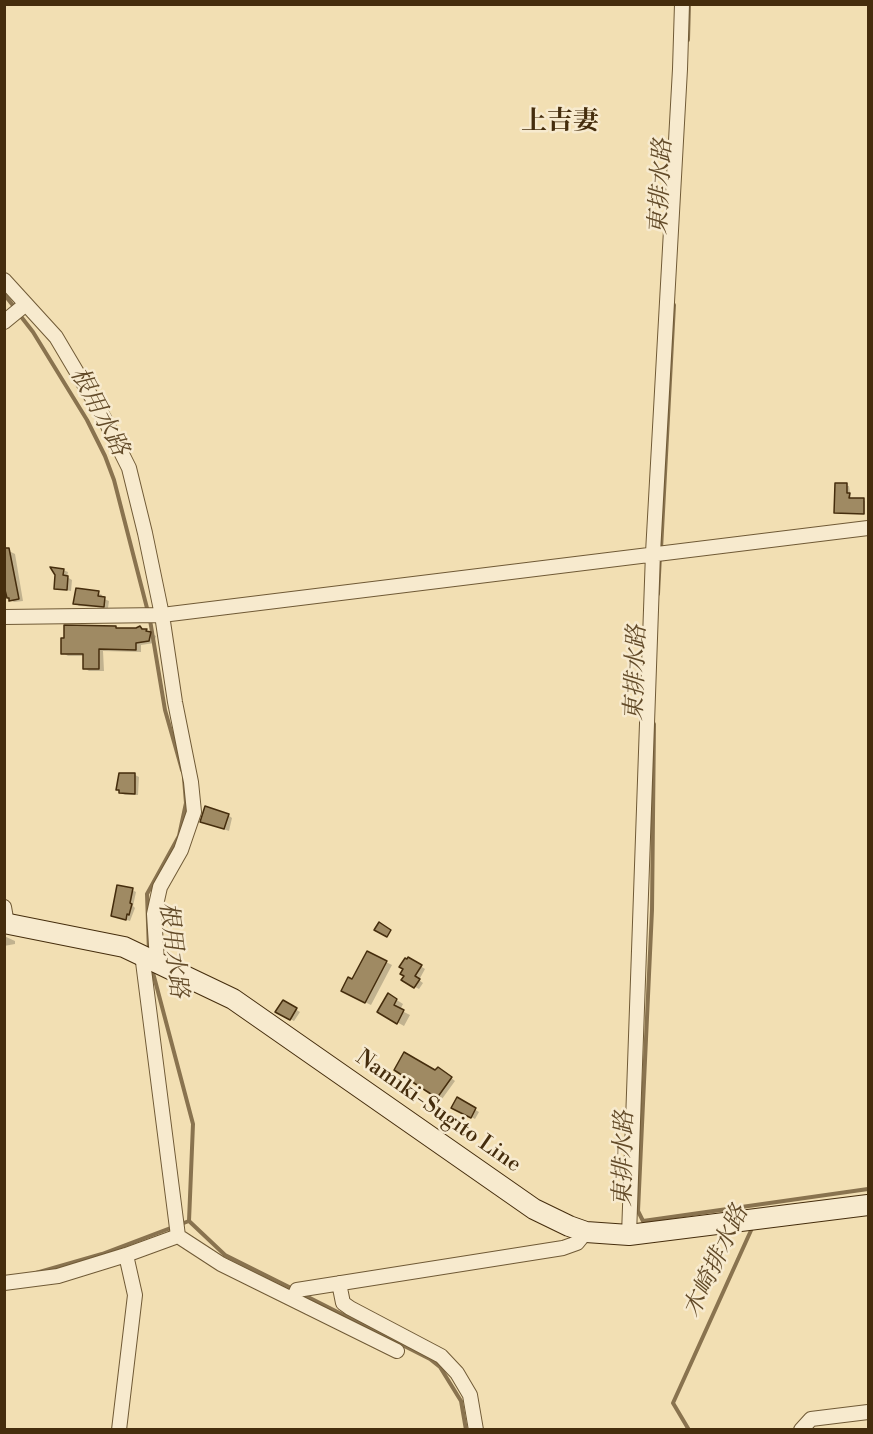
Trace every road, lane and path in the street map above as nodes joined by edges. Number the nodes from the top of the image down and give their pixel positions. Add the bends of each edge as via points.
1 (682, 4) edge
2 (4, 280) edge
3 (26, 304) junction
4 (4, 322) edge
5 (868, 528) edge
6 (652, 553) junction
7 (162, 615) junction
8 (4, 617) edge
9 (5, 918) edge
10 (149, 957) junction
11 (868, 1205) edge
12 (586, 1232) junction
13 (629, 1235) junction
14 (177, 1236) junction
15 (126, 1255) junction
16 (7, 1281) edge
17 (339, 1283) junction
18 (295, 1294) junction
19 (397, 1351) dead end
20 (868, 1412) edge
21 (119, 1430) edge
22 (476, 1430) edge
23 (801, 1430) edge

1 - 6 street
2 - 3 street
3 - 4 street
3 - 7 street via 56,337 129,468
5 - 6 street
6 - 7 street
6 - 13 street
7 - 8 street
7 - 10 street via 194,812 182,850 160,887
9 - 10 main road, Namiki-Sugito Line via 124,947
10 - 12 main road, Namiki-Sugito Line via 233,999 534,1209
10 - 14 street
11 - 13 main road, Namiki-Sugito Line
12 - 13 main road, Namiki-Sugito Line
12 - 17 street via 577,1243 563,1248
14 - 15 street
14 - 18 street via 221,1264
15 - 16 street via 58,1276
15 - 21 street via 135,1295
17 - 18 street
17 - 22 street via 343,1304 441,1356 457,1373 470,1395
18 - 19 street
20 - 23 street via 811,1419

